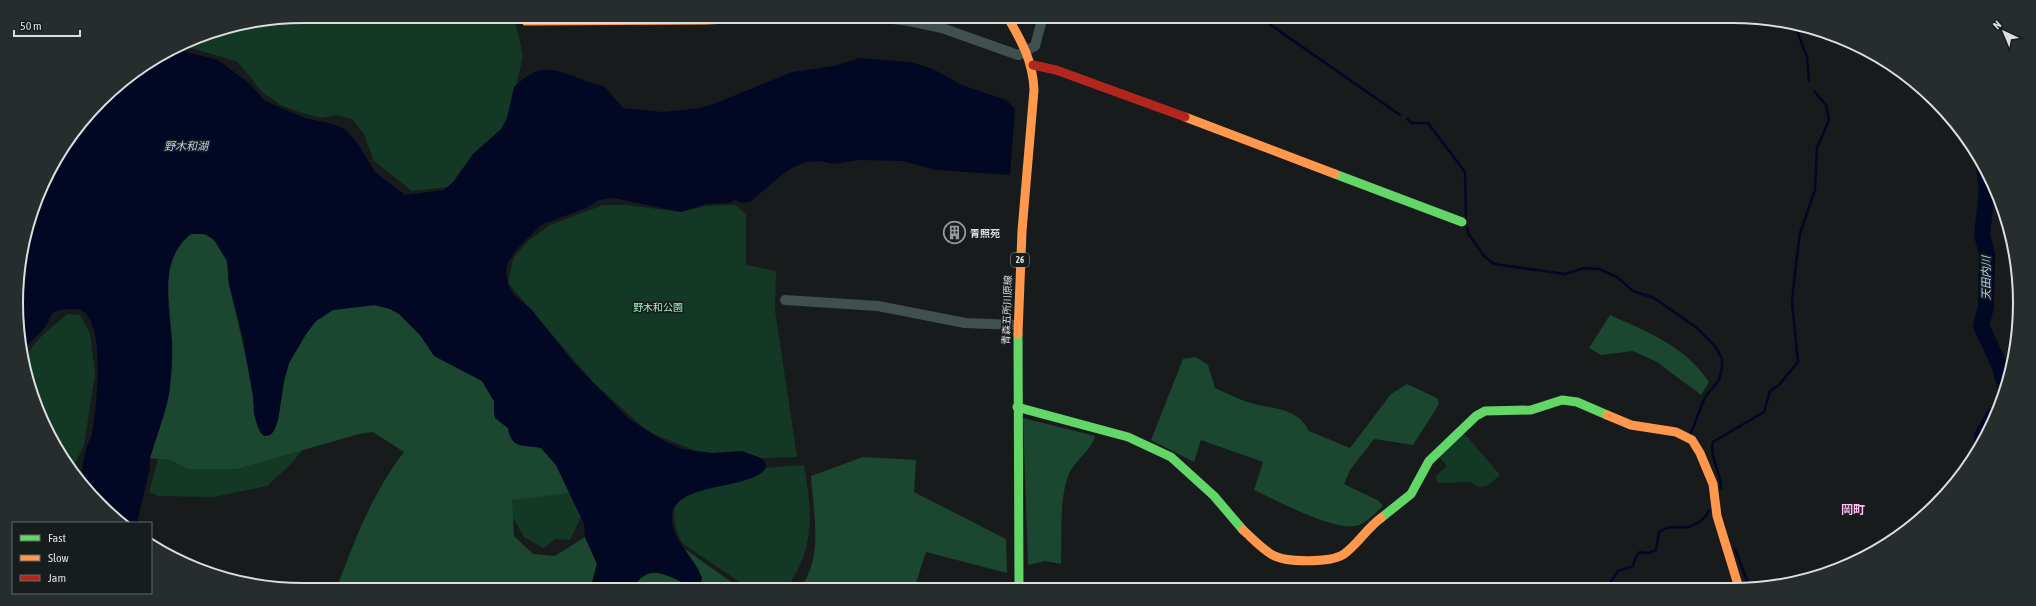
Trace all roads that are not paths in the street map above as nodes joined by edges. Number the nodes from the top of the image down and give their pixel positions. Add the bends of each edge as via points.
1 (918, 23) edge
2 (1010, 23) edge
3 (1041, 23) edge
4 (1027, 51) junction
5 (1032, 65) junction
6 (1462, 222) dead end
7 (785, 300) dead end
8 (1017, 325) junction
9 (1017, 408) junction
10 (1018, 583) edge
11 (1738, 583) edge

1 - 4 street via 942,28 1018,55
2 - 4 street, 青森五所川原線 / 26
3 - 4 street via 1035,46
4 - 5 street, 青森五所川原線 / 26
5 - 6 street via 1056,70 1133,97
5 - 8 street, 青森五所川原線 / 26 via 1033,113 1021,242
7 - 8 street via 878,306 965,323
8 - 9 street, 青森五所川原線 / 26
9 - 10 street, 青森五所川原線 / 26
9 - 11 street via 1128,437 1171,457 1214,496 1236,524 1272,555 1316,561 1332,560 1344,554 1374,523 1404,501 1411,494 1429,461 1476,416 1485,411 1531,410 1562,400 1577,402 1631,425 1676,432 1692,440 1713,484 1717,516

